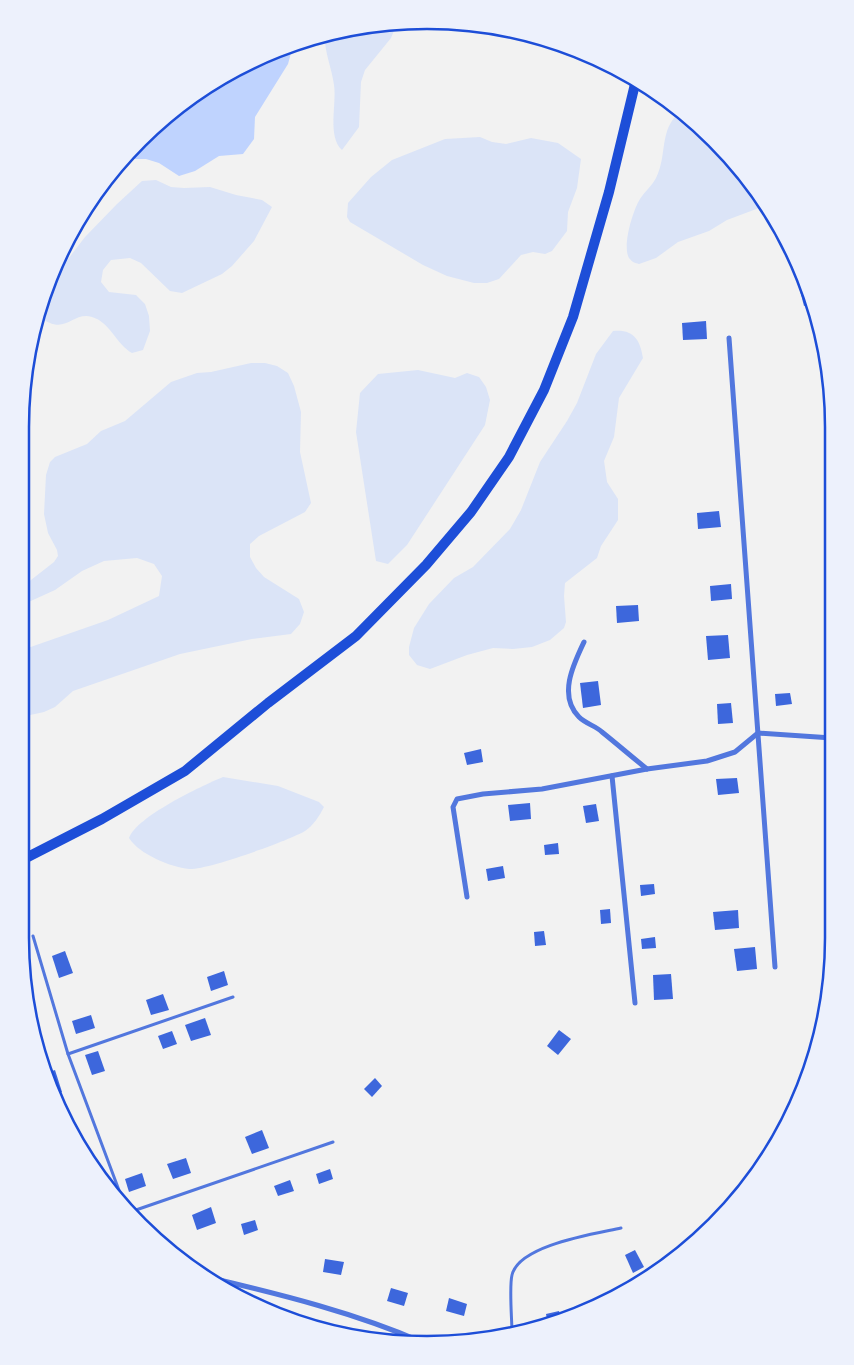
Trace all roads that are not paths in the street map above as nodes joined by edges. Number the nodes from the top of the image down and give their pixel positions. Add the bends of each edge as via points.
1 (634, 87) edge
2 (729, 338) dead end
3 (584, 642) dead end
4 (758, 733) junction
5 (825, 738) edge
6 (647, 769) junction
7 (612, 776) junction
8 (29, 856) edge
9 (468, 898) dead end
10 (32, 936) dead end
11 (775, 967) dead end
12 (233, 997) dead end
13 (635, 1003) dead end
14 (68, 1054) junction
15 (332, 1142) dead end
16 (119, 1190) edge
17 (136, 1210) edge
18 (620, 1228) dead end
19 (225, 1281) edge
20 (512, 1327) edge
21 (407, 1335) edge

1 - 8 main road via 573,317 540,398 508,457 471,512 426,565 356,636 185,771
2 - 4 street
3 - 6 street via 570,680 568,694 571,707 580,719 601,730
4 - 5 street
4 - 6 street via 736,752 707,761
4 - 11 street
6 - 7 street
7 - 9 street via 542,790 457,799 453,807
7 - 13 street
10 - 14 lane
12 - 14 lane
14 - 16 lane
15 - 17 lane
18 - 20 lane via 559,1243 532,1253 518,1263 512,1276
19 - 21 street via 292,1297

